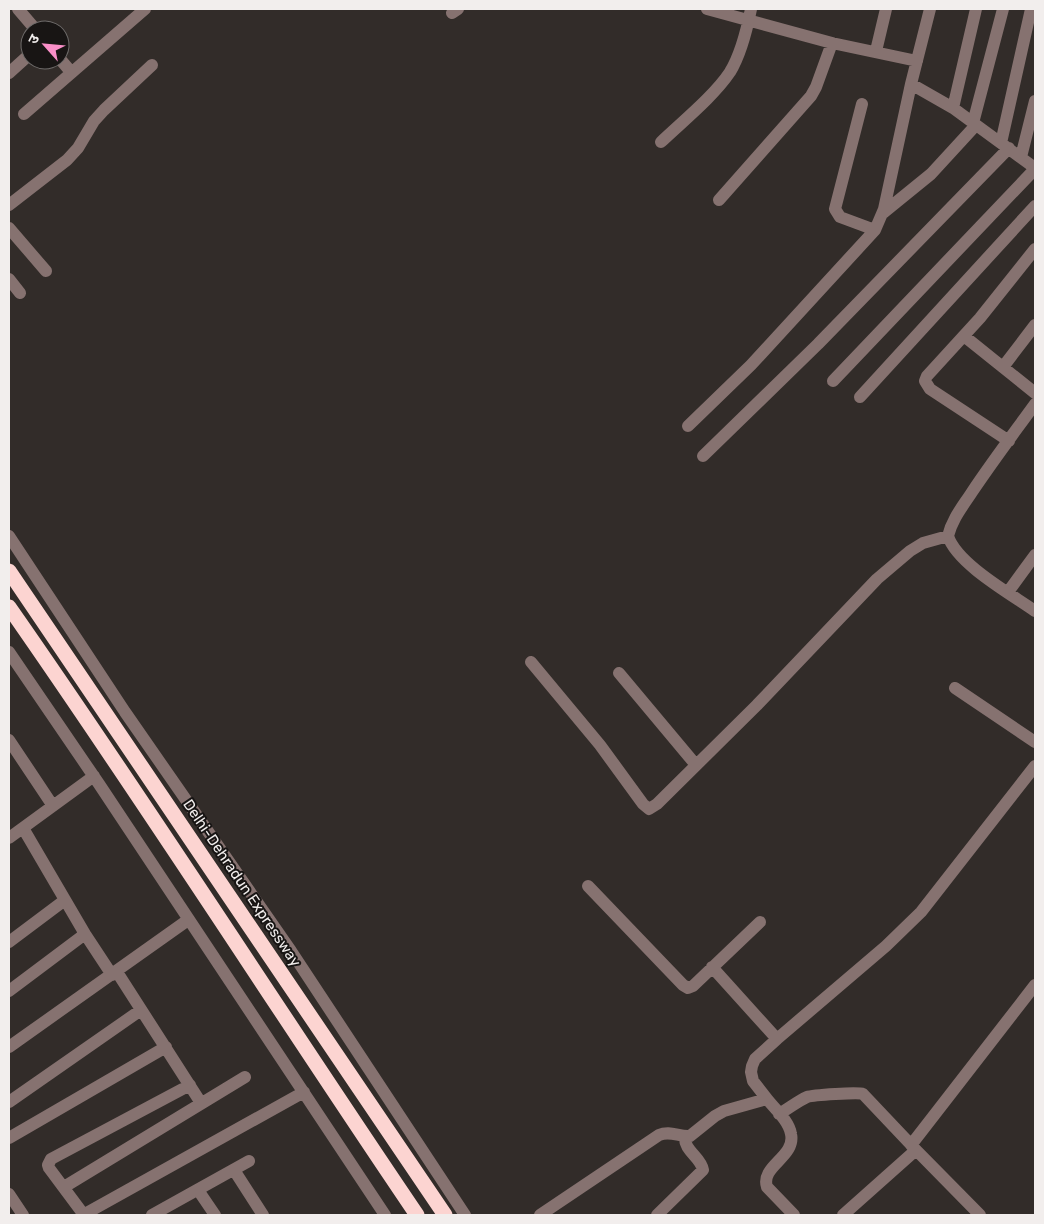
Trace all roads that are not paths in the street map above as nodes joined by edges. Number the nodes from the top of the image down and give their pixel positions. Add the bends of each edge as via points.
1 (18, 9) edge
2 (145, 9) edge
3 (707, 9) edge
4 (886, 9) edge
5 (930, 9) edge
6 (976, 9) edge
7 (1003, 9) edge
8 (1031, 9) edge
9 (750, 14) edge
10 (27, 20) edge
11 (832, 43) junction
12 (876, 51) junction
13 (917, 61) junction
14 (20, 63) edge
15 (152, 65) dead end
16 (71, 72) joint
17 (9, 73) edge
18 (911, 84) junction
19 (1035, 101) edge
20 (862, 104) dead end
21 (953, 108) junction
22 (24, 114) dead end
23 (975, 124) junction
24 (661, 142) dead end
25 (1005, 146) junction
26 (1021, 157) junction
27 (1035, 169) edge
28 (720, 200) dead end
29 (9, 205) edge
30 (1035, 206) edge
31 (883, 213) junction
32 (9, 228) edge
33 (875, 230) junction
34 (1035, 250) edge
35 (46, 271) dead end
36 (9, 279) edge
37 (20, 293) dead end
38 (1035, 325) edge
39 (964, 336) junction
40 (1003, 367) junction
41 (834, 381) dead end
42 (1035, 393) edge
43 (860, 397) dead end
44 (1035, 404) edge
45 (688, 426) dead end
46 (1009, 441) junction
47 (702, 456) dead end
48 (9, 536) edge
49 (948, 536) junction
50 (1035, 555) edge
51 (9, 571) edge
52 (1008, 592) junction
53 (9, 607) edge
54 (1035, 611) edge
55 (9, 652) edge
56 (531, 662) dead end
57 (619, 672) dead end
58 (955, 688) dead end
59 (9, 740) edge
60 (1035, 742) edge
61 (14, 758) edge
62 (696, 765) junction
63 (1035, 766) edge
64 (94, 776) junction
65 (53, 806) junction
66 (23, 828) junction
67 (9, 838) edge
68 (588, 886) dead end
69 (65, 900) junction
70 (188, 920) junction
71 (760, 922) dead end
72 (85, 934) junction
73 (9, 942) edge
74 (712, 967) junction
75 (114, 973) junction
76 (1035, 985) edge
77 (9, 991) edge
78 (141, 1010) junction
79 (777, 1039) junction
80 (9, 1047) edge
81 (166, 1047) junction
82 (245, 1076) dead end
83 (190, 1085) junction
84 (304, 1092) junction
85 (767, 1099) junction
86 (9, 1102) edge
87 (201, 1103) junction
88 (779, 1114) junction
89 (684, 1137) junction
90 (9, 1138) edge
91 (913, 1148) junction
92 (249, 1161) dead end
93 (234, 1170) junction
94 (64, 1187) junction
95 (198, 1190) junction
96 (9, 1194) edge
97 (173, 1211) edge
98 (24, 1215) edge
99 (83, 1215) edge
100 (152, 1215) edge
101 (215, 1215) edge
102 (263, 1215) edge
103 (385, 1215) edge
104 (417, 1215) edge
105 (444, 1215) edge
106 (466, 1215) edge
107 (540, 1215) edge
108 (657, 1215) edge
109 (794, 1215) edge
110 (843, 1215) edge
111 (980, 1215) edge

1 - 10 street
2 - 16 street
3 - 9 street
4 - 12 street
5 - 13 street
6 - 21 street
7 - 23 street
8 - 25 street
9 - 11 street
9 - 24 street via 730,72
11 - 12 street
11 - 28 street via 811,96
12 - 13 street
13 - 18 street
14 - 17 street
15 - 29 street via 94,121 67,160
16 - 22 street
18 - 21 street
18 - 31 street
19 - 26 street
20 - 33 street via 835,209 840,217
21 - 23 street
23 - 25 street
23 - 31 street via 931,174
25 - 26 street
25 - 47 street via 818,344
26 - 27 street
27 - 41 street
30 - 43 street
31 - 33 street
32 - 35 street
33 - 45 street via 751,365
34 - 39 street
36 - 37 street
38 - 40 street
39 - 40 street
39 - 46 street via 927,376 927,386
40 - 42 street
44 - 46 street
46 - 49 street via 953,521
48 - 106 street
49 - 52 street via 956,551
49 - 62 street via 923,542 877,579
50 - 52 street
51 - 105 highway, Delhi-Dehradun Expressway
52 - 54 street
53 - 104 highway
55 - 64 street
56 - 62 street via 600,745 646,808 657,804
57 - 62 street
58 - 60 street
59 - 61 street
61 - 65 street
63 - 79 street via 921,912
64 - 65 street
64 - 70 street
65 - 66 street
66 - 67 street
66 - 69 street
68 - 74 street via 686,987 693,986
69 - 72 street
69 - 73 street
70 - 75 street
70 - 84 street
71 - 74 street
72 - 75 street
72 - 77 street
74 - 79 street
75 - 78 street
75 - 80 street
76 - 91 street
78 - 81 street
78 - 86 street
79 - 85 street via 755,1059 752,1066 753,1080
81 - 83 street
81 - 90 street
82 - 87 street
83 - 87 street
83 - 94 street via 51,1158 48,1165
84 - 99 street
84 - 103 street
85 - 88 street
85 - 89 street via 724,1111 694,1134
87 - 94 street
88 - 91 street via 815,1095 858,1092 868,1098
88 - 109 street via 789,1128 792,1144 766,1175 765,1181 766,1187
89 - 107 street via 669,1132 660,1135
89 - 108 street via 687,1148 703,1170
91 - 110 street
91 - 111 street
92 - 93 street
93 - 95 street
93 - 102 street
94 - 99 street
95 - 97 street
95 - 101 street
96 - 98 street
97 - 100 street

